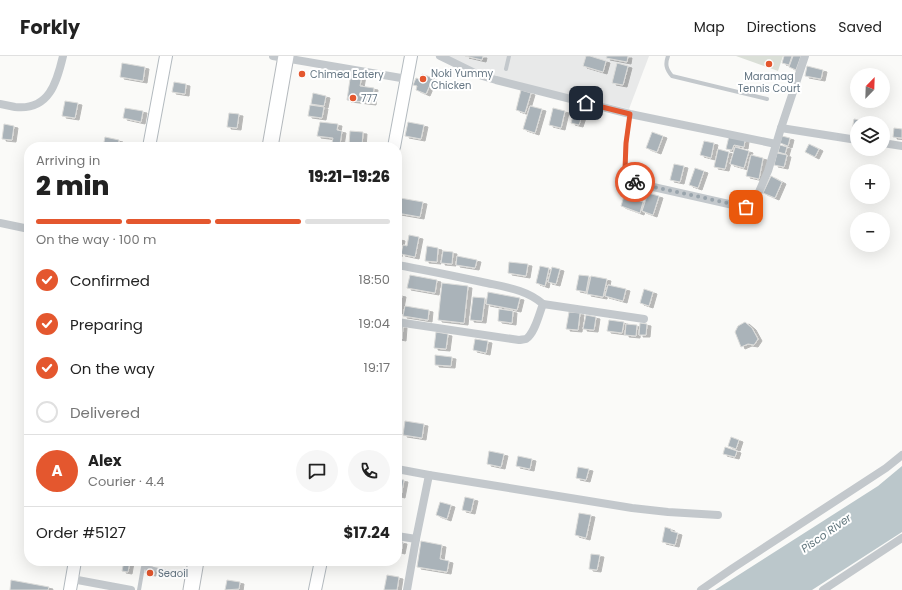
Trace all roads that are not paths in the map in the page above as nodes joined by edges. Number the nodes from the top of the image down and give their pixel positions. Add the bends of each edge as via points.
1 (63, 56) edge
2 (166, 56) edge
3 (411, 56) edge
4 (440, 56) edge
5 (509, 56) edge
6 (668, 56) edge
7 (805, 56) edge
8 (281, 57) edge
9 (506, 69) dead end
10 (407, 79) junction
11 (767, 99) dead end
12 (0, 104) edge
13 (630, 114) junction
14 (781, 128) junction
15 (850, 139) edge
16 (150, 142) edge
17 (271, 142) edge
18 (395, 142) edge
19 (776, 144) junction
20 (890, 144) edge
21 (902, 146) edge
22 (629, 178) joint
23 (0, 223) edge
24 (24, 228) edge
25 (402, 266) edge
26 (543, 304) junction
27 (644, 319) dead end
28 (402, 323) edge
29 (902, 455) edge
30 (402, 470) edge
31 (429, 475) junction
32 (718, 515) dead end
33 (402, 537) edge
34 (902, 538) edge
35 (416, 540) junction
36 (74, 566) edge
37 (195, 566) edge
38 (319, 566) edge
39 (192, 583) edge
40 (71, 585) edge
41 (131, 590) edge
42 (139, 590) edge
43 (316, 590) edge
44 (407, 590) edge
45 (701, 590) edge
46 (823, 590) edge

1 - 12 street via 54,84 43,101 26,107
2 - 16 street
3 - 10 street
4 - 13 street via 479,75
5 - 9 lane
6 - 11 lane via 667,70 672,76
7 - 14 street
8 - 10 street
8 - 17 highway
10 - 18 street
13 - 19 street
13 - 22 lane via 625,169
14 - 15 street
14 - 19 street
19 - 22 street via 755,201 746,207 640,184
20 - 21 street
23 - 24 street
25 - 26 street via 521,291
26 - 27 street
26 - 28 street via 530,335 519,340
29 - 45 street
30 - 31 street
31 - 32 street via 632,508
31 - 35 street
33 - 35 street
34 - 46 street
35 - 44 street
36 - 40 street
37 - 39 highway
38 - 43 street
39 - 42 lane via 143,567
40 - 41 street

